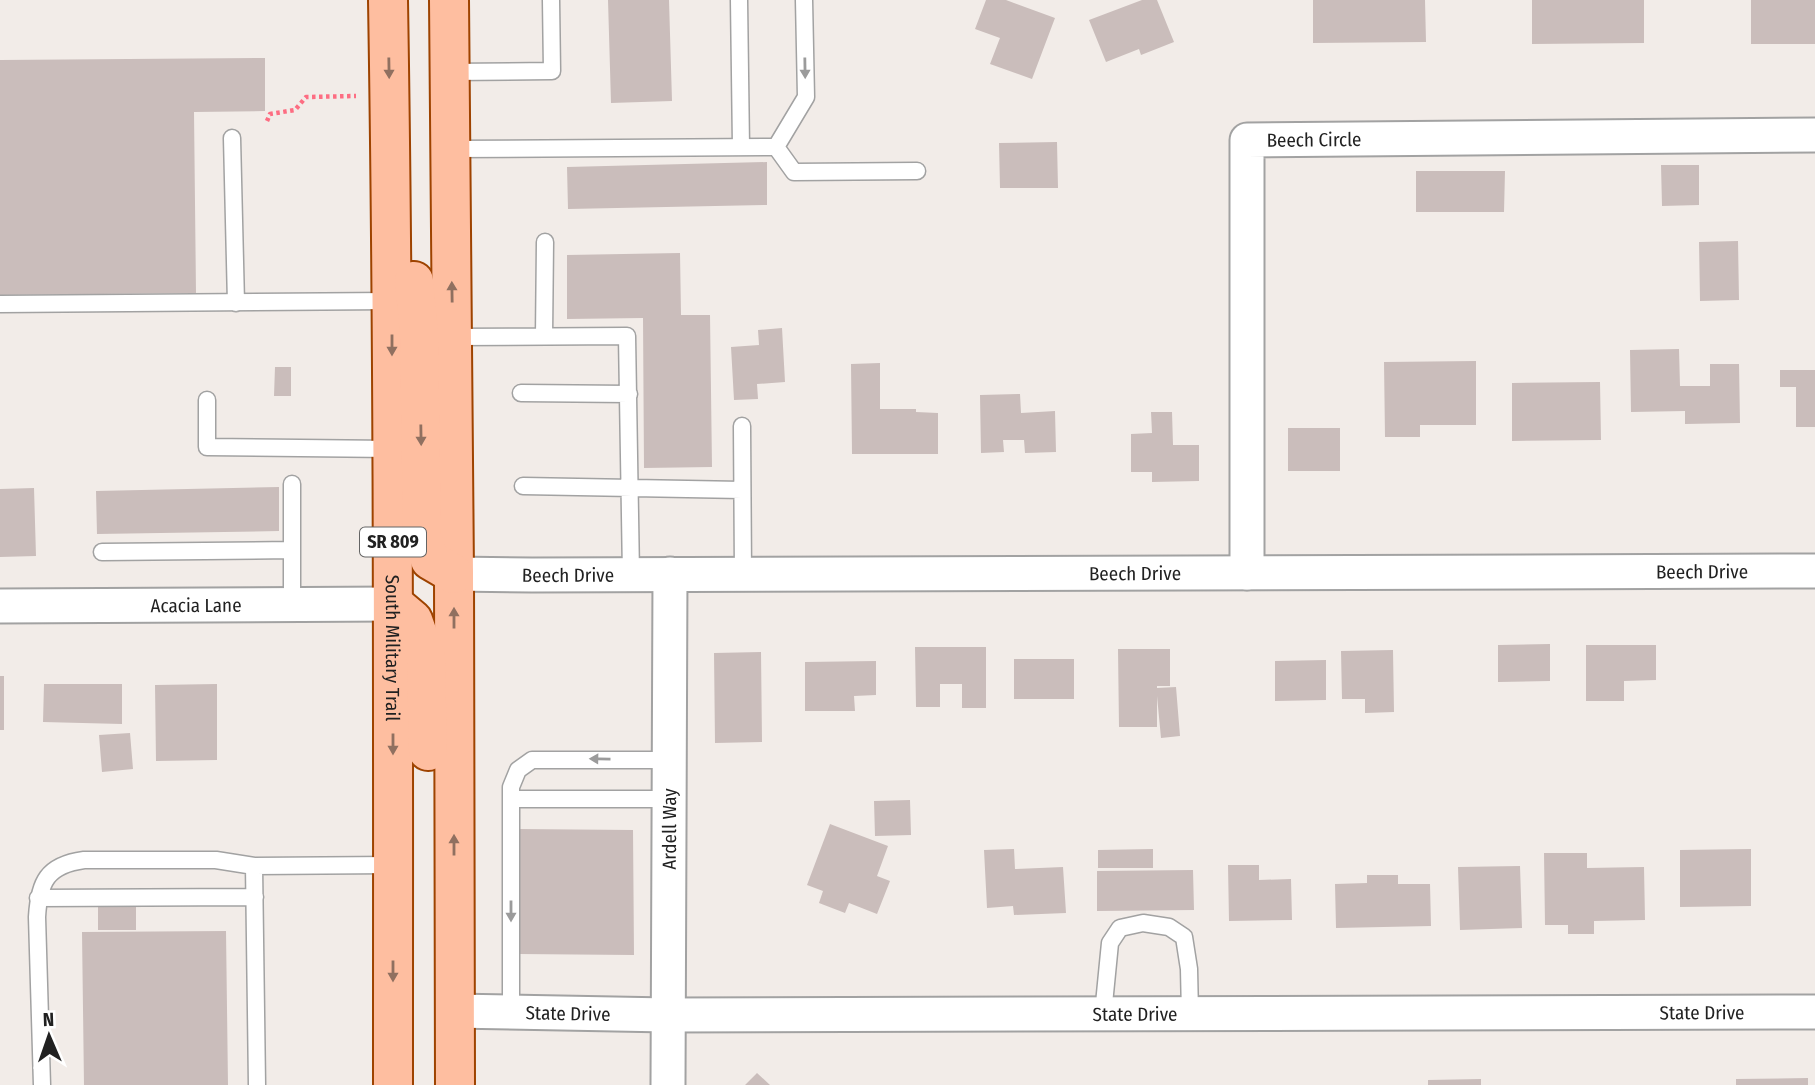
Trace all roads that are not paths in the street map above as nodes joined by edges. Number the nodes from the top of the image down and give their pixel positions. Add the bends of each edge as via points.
1 (388, 0) edge
2 (449, 0) edge
3 (551, 0) edge
4 (739, 0) edge
5 (804, 0) edge
6 (450, 72) junction
7 (1815, 135) edge
8 (232, 138) dead end
9 (741, 147) junction
10 (776, 147) junction
11 (450, 149) junction
12 (917, 171) dead end
13 (391, 174) junction
14 (545, 242) dead end
15 (392, 301) junction
16 (236, 303) junction
17 (0, 304) edge
18 (544, 336) junction
19 (452, 337) junction
20 (521, 393) dead end
21 (629, 394) junction
22 (207, 400) dead end
23 (742, 426) dead end
24 (393, 449) junction
25 (292, 484) dead end
26 (523, 486) dead end
27 (630, 487) junction
28 (742, 490) junction
29 (292, 550) junction
30 (102, 552) dead end
31 (1815, 570) edge
32 (1247, 573) junction
33 (454, 574) junction
34 (670, 574) junction
35 (743, 574) junction
36 (631, 575) junction
37 (394, 604) junction
38 (292, 605) junction
39 (0, 606) edge
40 (668, 760) junction
41 (511, 799) junction
42 (668, 799) junction
43 (393, 865) junction
44 (254, 866) junction
45 (254, 897) junction
46 (38, 898) junction
47 (454, 964) junction
48 (454, 1011) junction
49 (511, 1012) junction
50 (1815, 1012) edge
51 (1103, 1014) junction
52 (1189, 1014) junction
53 (668, 1015) junction
54 (42, 1085) edge
55 (257, 1085) edge
56 (393, 1085) edge
57 (454, 1085) edge
58 (668, 1085) edge

1 -> 13 main road, South Military Trail / SR 809
2 - 6 main road, SR 809
3 - 6 lane via 552,71
4 - 9 lane
5 -> 10 lane via 806,97
6 - 11 main road, SR 809
7 - 32 street, Beech Circle via 1247,140
8 - 16 lane
9 - 10 lane
9 - 11 lane
10 - 12 lane via 794,172
19 -> 11 main road, SR 809
13 - 15 main road, South Military Trail / SR 809
13 -> 33 main road via 411,238 419,334 422,537 430,559
14 - 18 lane
15 - 16 lane
15 -> 24 main road, South Military Trail / SR 809
16 - 17 lane
18 - 19 lane
18 - 21 lane via 627,336
19 - 33 main road, SR 809
20 - 21 lane
21 - 27 lane
22 - 24 lane via 207,447
23 - 28 lane
24 - 37 main road, South Military Trail / SR 809
25 - 29 lane
26 - 27 lane
27 - 28 lane
27 - 36 lane
28 - 35 lane
29 - 30 lane
29 - 38 lane
31 - 32 street, Beech Drive
32 - 35 street, Beech Drive
33 - 36 street, Beech Drive
47 -> 33 main road, SR 809
34 - 35 street, Beech Drive
34 - 36 street, Beech Drive
34 - 40 street, Ardell Way
37 - 38 street, Acacia Lane
37 -> 43 main road, South Military Trail / SR 809
37 - 47 main road via 413,620 426,657 430,874
38 - 39 street, Acacia Lane
40 -> 41 lane via 532,760 518,769
40 - 42 street, Ardell Way
41 - 42 lane
41 -> 49 lane
42 - 53 street, Ardell Way
43 - 44 lane
43 -> 56 main road, South Military Trail / SR 809
44 - 45 lane
44 - 46 lane via 216,860 70,862 46,877
45 - 46 lane
45 - 55 lane
46 - 54 lane
47 - 48 main road, SR 809
48 - 49 street, State Drive
48 - 57 main road, SR 809
49 - 53 street, State Drive
50 - 52 street, State Drive
51 - 52 street, State Drive
51 - 52 lane via 1110,943 1120,929 1143,923 1169,927 1184,937
51 - 53 street, State Drive
53 - 58 street, Ardell Way

